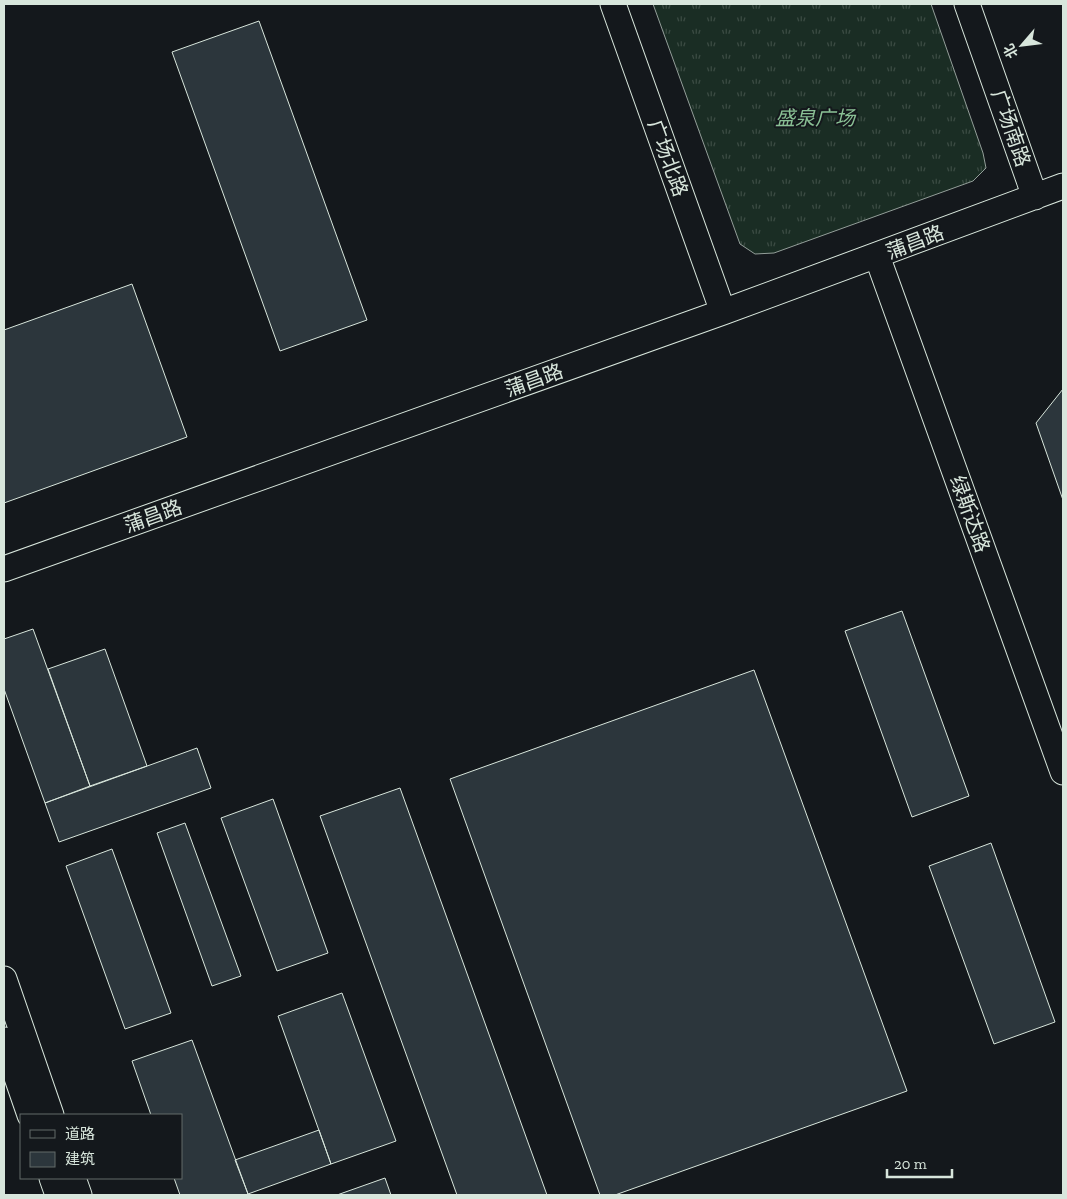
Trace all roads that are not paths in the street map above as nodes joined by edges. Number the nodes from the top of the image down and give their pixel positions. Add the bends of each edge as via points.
1 (613, 4) edge
2 (967, 4) edge
3 (1063, 186) edge
4 (1035, 197) junction
5 (877, 256) junction
6 (723, 312) junction
7 (4, 570) edge
8 (1063, 772) edge
9 (4, 979) edge
10 (4, 1040) edge
11 (30, 1114) edge
12 (52, 1114) edge
13 (52, 1179) edge
14 (73, 1179) edge
15 (58, 1195) edge
16 (80, 1195) edge

1 - 6 street, 广场北路
2 - 4 street, 广场南路
3 - 4 street, 蒲昌路
4 - 5 street, 蒲昌路
5 - 6 street, 蒲昌路
5 - 8 street, 绿斯达路
6 - 7 street, 蒲昌路
9 - 12 street
10 - 11 street
13 - 15 street
14 - 16 street

